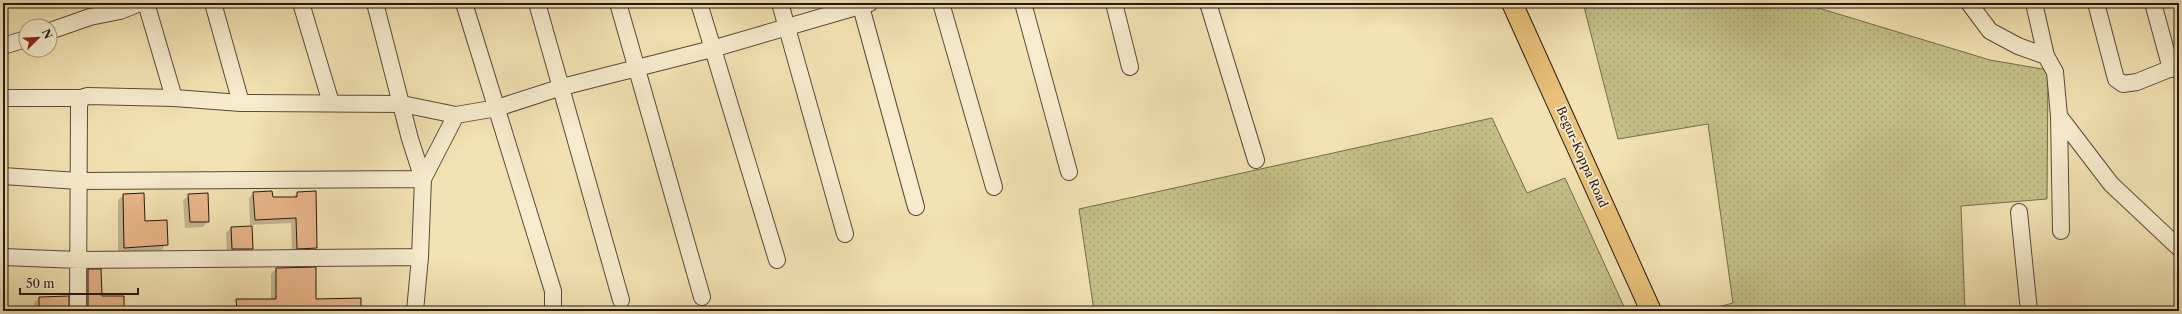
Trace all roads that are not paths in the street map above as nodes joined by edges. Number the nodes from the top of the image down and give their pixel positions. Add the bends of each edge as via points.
1 (140, 3) edge
2 (146, 3) edge
3 (213, 3) edge
4 (301, 3) edge
5 (375, 3) edge
6 (464, 3) edge
7 (537, 3) edge
8 (618, 3) edge
9 (699, 3) edge
10 (780, 3) edge
11 (941, 3) edge
12 (1023, 3) edge
13 (1114, 3) edge
14 (1208, 3) edge
15 (1512, 3) edge
16 (1969, 3) edge
17 (2034, 3) edge
18 (2096, 3) edge
19 (2153, 3) edge
20 (864, 4) edge
21 (58, 27) edge
22 (787, 27) junction
23 (18, 41) edge
24 (3, 46) edge
25 (712, 49) junction
26 (2046, 56) junction
27 (1130, 66) dead end
28 (2175, 67) edge
29 (636, 69) junction
30 (562, 87) junction
31 (3, 98) edge
32 (81, 98) junction
33 (174, 98) junction
34 (241, 103) junction
35 (331, 103) junction
36 (402, 104) junction
37 (497, 108) junction
38 (456, 115) junction
39 (2059, 116) junction
40 (1256, 160) dead end
41 (1069, 172) dead end
42 (3, 176) edge
43 (423, 179) junction
44 (78, 181) junction
45 (994, 187) dead end
46 (916, 207) dead end
47 (2019, 212) dead end
48 (2061, 231) dead end
49 (846, 234) dead end
50 (2179, 248) edge
51 (3, 257) edge
52 (420, 257) junction
53 (78, 260) junction
54 (777, 260) dead end
55 (702, 297) dead end
56 (621, 300) dead end
57 (78, 311) edge
58 (415, 311) edge
59 (553, 311) edge
60 (1651, 311) edge
61 (2029, 311) edge

1 - 21 street
2 - 33 street
3 - 34 street
4 - 35 street
5 - 36 street
6 - 37 street
7 - 30 street
8 - 29 street
9 - 25 street
10 - 22 street
11 - 45 street
12 - 41 street
13 - 27 street
14 - 40 street
15 - 60 main road, Begur-Koppa Road
16 - 26 street via 1990,31 2018,46
17 - 26 street
18 - 28 street via 2116,79 2124,84 2137,82
19 - 28 street
20 - 22 street
20 - 46 street
22 - 25 street
22 - 49 street
23 - 24 street
25 - 29 street
25 - 54 street
26 - 39 street via 2055,72
29 - 30 street
29 - 55 street
30 - 37 street
30 - 56 street
31 - 32 street
32 - 33 street
32 - 44 street
33 - 34 street
34 - 35 street
35 - 36 street
36 - 38 street
36 - 43 street
37 - 38 street
37 - 59 street via 553,291
38 - 43 street
39 - 48 street
39 - 50 street via 2111,184
42 - 44 street
43 - 44 street
43 - 52 street
44 - 53 street
47 - 61 street
51 - 53 street
52 - 53 street
52 - 58 street
53 - 57 street

